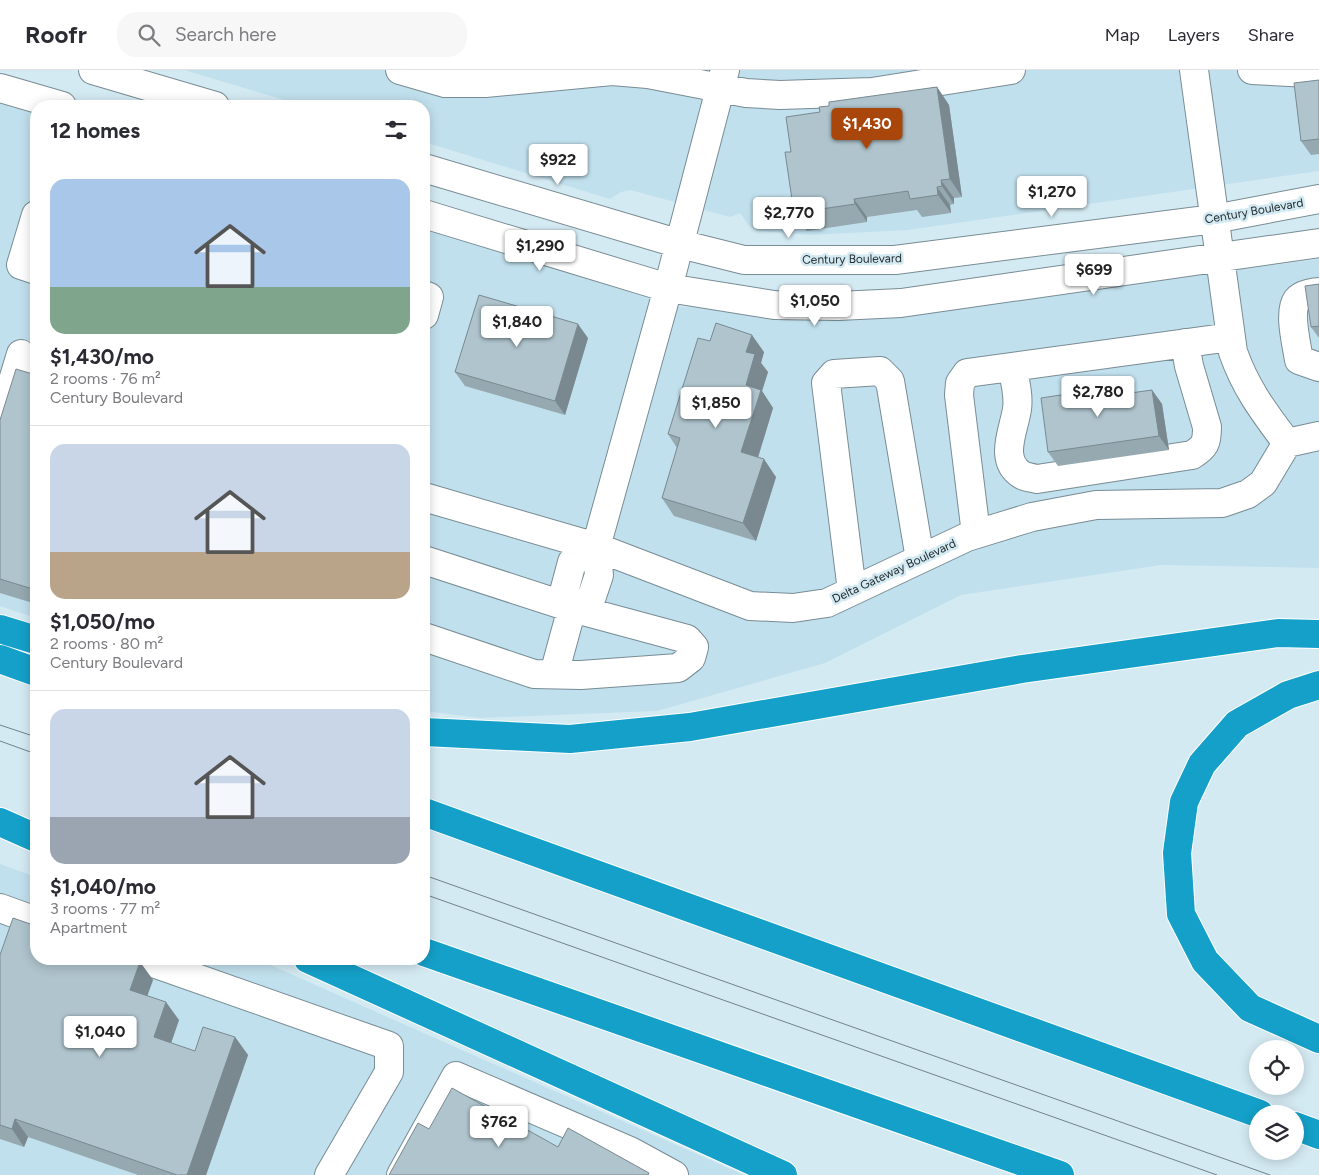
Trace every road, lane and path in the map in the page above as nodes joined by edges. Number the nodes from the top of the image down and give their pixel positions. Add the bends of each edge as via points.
1 (93, 70) edge
2 (400, 70) edge
3 (1011, 70) edge
4 (1194, 70) edge
5 (1252, 70) edge
6 (1316, 70) edge
7 (722, 80) edge
8 (0, 88) edge
9 (41, 100) edge
10 (195, 100) edge
11 (430, 170) edge
12 (1319, 199) edge
13 (430, 216) edge
14 (1214, 219) junction
15 (30, 235) edge
16 (1319, 243) edge
17 (680, 244) junction
18 (1220, 256) junction
19 (30, 268) edge
20 (668, 288) junction
21 (1319, 292) edge
22 (1231, 337) junction
23 (1185, 343) junction
24 (19, 353) edge
25 (1319, 366) edge
26 (1012, 367) junction
27 (0, 423) edge
28 (1319, 436) edge
29 (1287, 443) junction
30 (430, 499) edge
31 (976, 534) junction
32 (596, 547) junction
33 (920, 559) junction
34 (430, 562) edge
35 (852, 591) junction
36 (572, 608) junction
37 (0, 629) edge
38 (1319, 634) edge
39 (30, 638) edge
40 (430, 639) edge
41 (0, 659) edge
42 (30, 670) edge
43 (554, 674) junction
44 (1319, 685) edge
45 (430, 732) edge
46 (0, 804) edge
47 (430, 814) edge
48 (30, 815) edge
49 (0, 822) edge
50 (30, 835) edge
51 (0, 908) edge
52 (30, 919) edge
53 (430, 954) edge
54 (159, 965) edge
55 (321, 965) edge
56 (1319, 1039) edge
57 (1249, 1110) edge
58 (1304, 1129) edge
59 (1319, 1135) edge
60 (329, 1175) edge
61 (401, 1175) edge
62 (674, 1175) edge
63 (783, 1175) edge
64 (1060, 1175) edge

1 - 10 street
2 - 7 street via 445,83 485,83 612,71
3 - 7 street via 872,92 746,93
4 - 14 street
5 - 6 street via 1309,73
7 - 17 street
8 - 9 street
11 - 17 street, Century Boulevard
12 - 14 street, Century Boulevard
13 - 20 street
14 - 17 street, Century Boulevard via 895,260 744,260
14 - 18 street
15 - 19 street via 21,266
16 - 18 street
17 - 20 street
18 - 20 street via 901,302 838,306 774,305
18 - 22 street
20 - 32 street
21 - 25 street via 1296,300 1292,313 1299,360
22 - 23 street
22 - 29 street via 1233,352 1249,390
23 - 26 street
23 - 26 street via 1188,366 1207,427 1202,449 1192,455 1037,479 1022,475 1009,458 1008,447 1018,408
24 - 27 street
26 - 31 street via 968,373 960,383
28 - 29 street
29 - 31 street, Delta Gateway Boulevard via 1263,483 1248,494 1222,503 1096,505 1032,517
30 - 32 street, Delta Gateway Boulevard
31 - 33 street, Delta Gateway Boulevard
32 - 35 street, Delta Gateway Boulevard via 750,606 793,608 827,603
32 - 36 street via 572,562 564,592
33 - 35 street, Delta Gateway Boulevard
33 - 35 street via 890,381 880,371 834,374 826,383
34 - 36 street
36 - 43 street
36 - 43 street via 687,639 694,647 691,658 678,668
37 - 39 highway
38 - 45 highway via 1278,633 1022,669 690,727 570,738
40 - 43 street via 534,674
41 - 42 highway
44 - 56 highway via 1288,695 1237,724 1202,764 1184,802 1177,853 1181,914 1204,962 1250,1008
46 - 48 highway
47 - 57 highway
49 - 50 highway
51 - 52 street
53 - 64 highway
54 - 60 street via 389,1046 388,1072
55 - 63 highway
58 - 59 highway
61 - 62 street via 456,1076 630,1151

